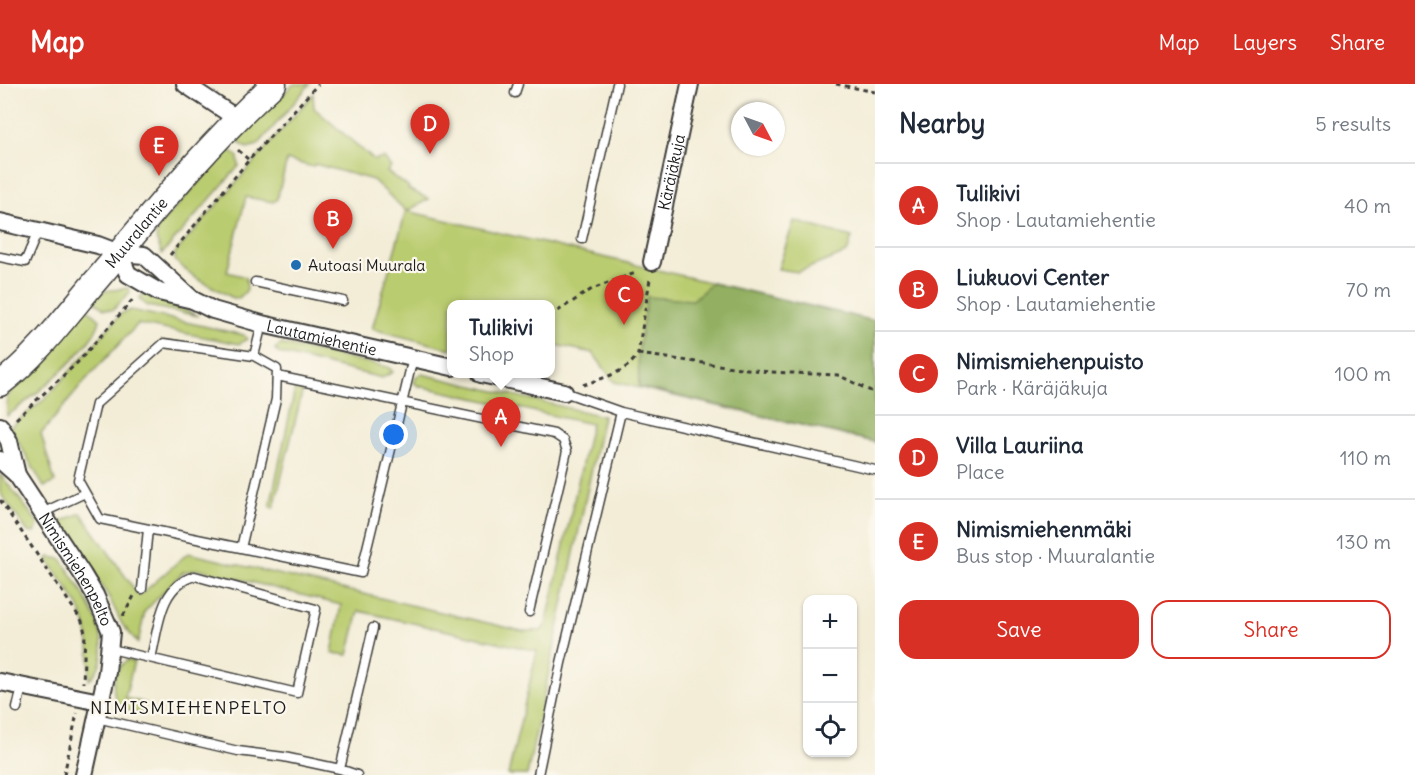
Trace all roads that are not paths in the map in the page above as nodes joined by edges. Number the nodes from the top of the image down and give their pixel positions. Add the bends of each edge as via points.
1 (185, 84) edge
2 (274, 84) edge
3 (617, 84) edge
4 (690, 84) edge
5 (236, 118) junction
6 (0, 222) edge
7 (38, 231) junction
8 (582, 239) dead end
9 (119, 253) junction
10 (0, 256) edge
11 (652, 262) road end
12 (255, 282) dead end
13 (193, 300) junction
14 (343, 301) dead end
15 (262, 324) junction
16 (254, 356) junction
17 (413, 358) junction
18 (447, 366) edge
19 (277, 376) junction
20 (499, 378) edge
21 (0, 384) edge
22 (564, 392) joint
23 (403, 401) junction
24 (621, 412) junction
25 (0, 426) edge
26 (0, 460) edge
27 (875, 470) edge
28 (17, 475) junction
29 (85, 493) junction
30 (42, 513) junction
31 (148, 529) junction
32 (241, 548) junction
33 (142, 590) road end
34 (529, 612) dead end
35 (373, 628) dead end
36 (111, 649) junction
37 (151, 658) junction
38 (0, 682) edge
39 (22, 687) junction
40 (17, 708) dead end
41 (99, 710) junction
42 (340, 769) junction
43 (84, 775) edge
44 (357, 775) edge
45 (538, 775) edge

1 - 5 street
2 - 5 street, Muuralantie
3 - 8 lane
4 - 11 street, Käräjäkuja
5 - 9 street, Muuralantie
6 - 7 street
7 - 9 street
7 - 10 lane via 25,262
9 - 13 street, Lautamiehentie via 144,255
9 - 13 street, Lautamiehentie via 128,274 159,292
9 - 21 street, Muuralantie via 42,343
12 - 14 lane
13 - 15 street, Lautamiehentie
15 - 16 lane
15 - 17 street, Lautamiehentie
16 - 19 lane via 277,369
16 - 29 lane via 164,343 96,404 78,480
17 - 18 street, Lautamiehentie
17 - 23 lane
19 - 23 lane
19 - 32 lane via 276,399
20 - 22 street
22 - 24 lane
23 - 32 lane via 361,573
23 - 34 lane via 554,434 563,440 567,451
24 - 27 lane
24 - 45 lane
25 - 28 street, Nimismiehenpelto via 9,441
26 - 28 street, Nimismiehenpelto
28 - 30 street, Nimismiehenpelto
29 - 30 lane
29 - 31 lane via 100,519
30 - 36 street, Nimismiehenpelto via 95,595 111,632
31 - 32 lane
31 - 33 lane
35 - 42 lane
36 - 37 lane
36 - 41 street, Nimismiehenpelto
37 - 37 lane via 297,693 316,609 195,576 188,578 171,589 165,599
38 - 39 street
39 - 40 lane
39 - 41 street via 80,698
41 - 42 lane via 238,751
41 - 43 street, Nimismiehenpelto
42 - 44 lane

